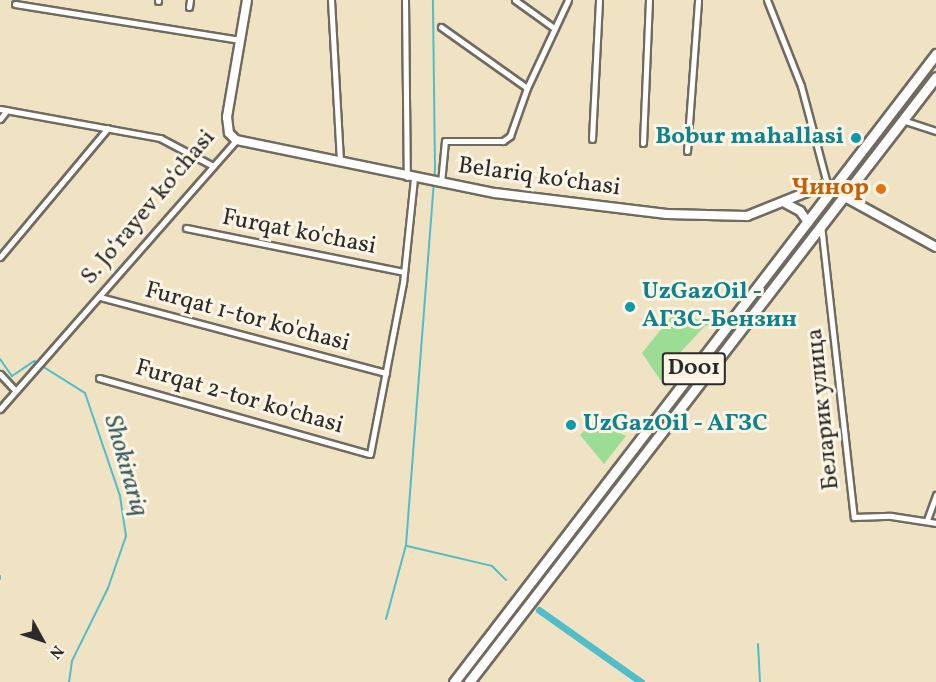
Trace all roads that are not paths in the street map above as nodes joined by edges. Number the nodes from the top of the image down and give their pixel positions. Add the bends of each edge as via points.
1 (247, 0) edge
2 (331, 0) edge
3 (405, 0) edge
4 (515, 0) edge
5 (568, 0) edge
6 (599, 0) edge
7 (649, 0) edge
8 (698, 0) edge
9 (767, 0) edge
10 (15, 4) dead end
11 (441, 27) dead end
12 (554, 28) junction
13 (240, 40) junction
14 (936, 55) edge
15 (936, 77) edge
16 (527, 88) junction
17 (0, 109) edge
18 (7, 110) junction
19 (0, 119) edge
20 (902, 120) junction
21 (108, 128) junction
22 (936, 131) edge
23 (592, 139) dead end
24 (236, 140) junction
25 (643, 143) dead end
26 (687, 151) dead end
27 (340, 162) junction
28 (213, 166) junction
29 (410, 178) junction
30 (441, 183) junction
31 (830, 186) junction
32 (843, 196) junction
33 (786, 203) junction
34 (808, 222) junction
35 (821, 225) junction
36 (186, 228) dead end
37 (936, 247) edge
38 (0, 257) edge
39 (404, 272) junction
40 (100, 297) junction
41 (386, 373) junction
42 (0, 374) edge
43 (99, 378) dead end
44 (687, 379) junction
45 (697, 386) junction
46 (15, 390) junction
47 (0, 409) edge
48 (936, 495) edge
49 (927, 520) junction
50 (936, 523) edge
51 (548, 560) junction
52 (559, 566) junction
53 (454, 682) edge
54 (469, 682) edge

1 - 13 street, S. Joʻrayev koʻchasi
2 - 27 street
3 - 29 street
4 - 12 street
5 - 12 street
6 - 23 street
7 - 25 street
8 - 26 street
9 - 31 street via 801,86
10 - 13 street
11 - 16 street
12 - 16 street
13 - 24 street, S. Joʻrayev koʻchasi via 227,117 229,133
14 - 31 highway, D001
15 - 20 highway, D001
16 - 30 street via 507,140 445,141
17 - 18 street
18 - 19 street
18 - 21 street
20 - 22 street
20 - 32 highway, D001
21 - 28 street via 160,138
21 - 38 street
24 - 27 street, Belariq koʻchasi
24 - 28 street, S. Joʻrayev koʻchasi
27 - 29 street, Belariq koʻchasi
28 - 40 street, S. Joʻrayev koʻchasi
29 - 30 street, Belariq koʻchasi
29 - 39 street
30 - 33 street, Belariq koʻchasi via 568,204 668,214 740,217
31 - 32 highway
31 - 33 street, Belariq koʻchasi
31 - 34 highway, D001
32 - 35 highway, D001
32 - 37 street
33 - 34 street via 800,211
34 - 44 highway, D001
35 - 45 highway, D001
35 - 49 street, Беларик улица via 854,517
36 - 39 street, Furqat ko'chasi
39 - 41 street
40 - 41 street, Furqat 1-tor ko'chasi
40 - 46 street, S. Joʻrayev koʻchasi
41 - 43 street, Furqat 2-tor ko'chasi via 370,454
42 - 46 street
44 - 45 highway
44 - 51 highway, D001
45 - 52 highway, D001
46 - 47 street, S. Joʻrayev koʻchasi
48 - 49 street
49 - 50 street
51 - 52 highway via 548,568
51 - 53 highway, D001
52 - 54 highway, D001

